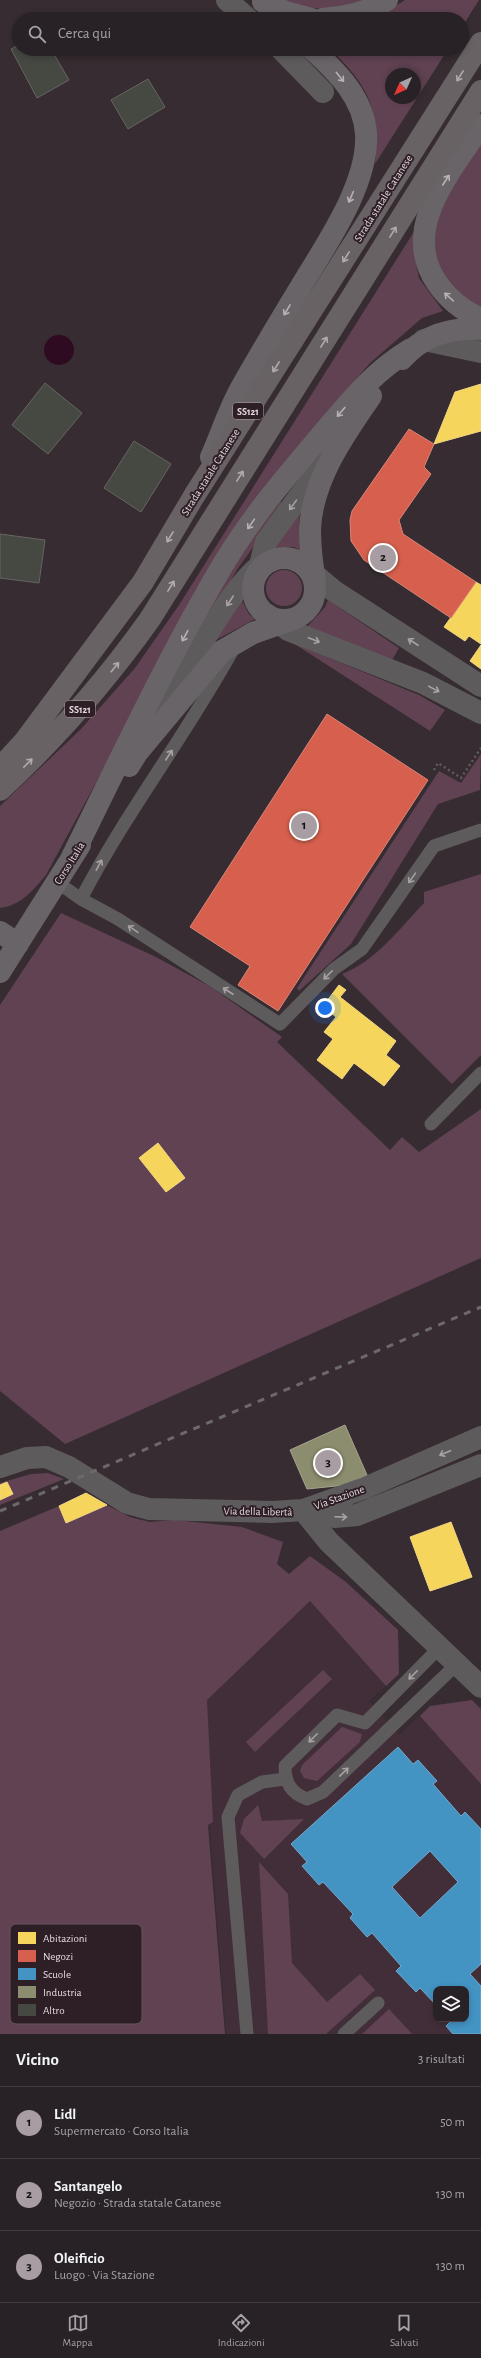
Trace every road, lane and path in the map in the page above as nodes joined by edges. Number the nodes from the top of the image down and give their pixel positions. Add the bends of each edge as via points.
1 (227, 0) edge
2 (387, 0) edge
3 (262, 1) edge
4 (240, 12) edge
5 (274, 12) edge
6 (286, 12) edge
7 (363, 12) edge
8 (481, 43) edge
9 (288, 56) edge
10 (320, 56) edge
11 (481, 91) edge
12 (323, 92) dead end
13 (481, 125) edge
14 (481, 319) edge
15 (481, 329) edge
16 (417, 344) junction
17 (481, 352) edge
18 (340, 440) junction
19 (194, 496) junction
20 (261, 567) junction
21 (313, 575) junction
22 (143, 582) junction
23 (280, 619) junction
24 (239, 640) junction
25 (481, 686) edge
26 (481, 713) edge
27 (481, 748) edge
28 (0, 752) edge
29 (137, 753) junction
30 (0, 768) edge
31 (434, 770) dead end
32 (0, 790) edge
33 (481, 830) edge
34 (72, 857) junction
35 (57, 882) junction
36 (81, 899) junction
37 (5, 936) edge
38 (0, 972) edge
39 (481, 1073) edge
40 (431, 1124) dead end
41 (481, 1437) edge
42 (481, 1465) edge
43 (0, 1467) edge
44 (303, 1510) junction
45 (440, 1647) junction
46 (457, 1664) junction
47 (481, 1687) edge
48 (285, 1779) junction
49 (378, 2003) dead end
50 (247, 2034) edge
51 (344, 2034) edge

1 - 4 street
2 - 7 main road
3 - 5 main road
3 - 6 main road
8 -> 19 main road, Strada statale Catanese / SS121
9 - 12 street
10 -> 19 main road via 339,74 355,97 364,118 367,135 363,162 348,203 240,390
32 -> 11 main road, SS121 via 88,700 150,619
14 -> 13 main road via 444,294 429,269 423,246 427,214 434,199
15 - 16 main road via 436,334
16 - 17 street
16 - 18 main road via 376,390
16 -> 34 main road via 392,360 364,384 287,476 225,562 143,713
18 -> 20 street via 266,542
18 - 21 main road via 319,487 312,512 310,529
19 -> 22 main road, Strada statale Catanese / SS121
20 - 21 main road via 277,558 289,558 300,562
20 - 23 main road via 253,584 254,596 259,607
20 -> 29 street via 249,575 230,600
21 - 23 main road via 316,593 312,604 304,614
25 -> 21 street
22 - 28 main road via 104,622
22 - 30 main road, Strada statale Catanese / SS121 via 24,742
23 - 24 main road, Corso Italia
23 -> 26 street via 288,630 423,683
24 - 29 main road, Corso Italia via 222,652 206,669
36 -> 24 lane via 101,861 212,688
27 - 31 path via 461,778 438,764
29 - 34 main road, Corso Italia
33 -> 36 lane via 434,846 362,949 334,969 280,1024
34 - 35 main road, Corso Italia
35 - 36 lane
35 - 37 main road, Corso Italia
37 - 38 main road, Corso Italia
39 - 40 lane
41 -> 44 street, Via Stazione via 365,1488
44 -> 42 street, Via Stazione via 336,1517 357,1515
43 - 44 street, Via della Libertà via 27,1458 46,1457 69,1466 127,1503 149,1509 272,1512
44 - 45 street, Via della Libertà via 329,1542
45 - 46 street, Via della Libertà
45 -> 48 lane via 365,1722 338,1714 285,1766
46 - 47 street, Via della Libertà
48 -> 46 lane via 298,1796 307,1799 323,1792
48 - 50 lane via 262,1782 238,1795 228,1817
49 - 51 lane

